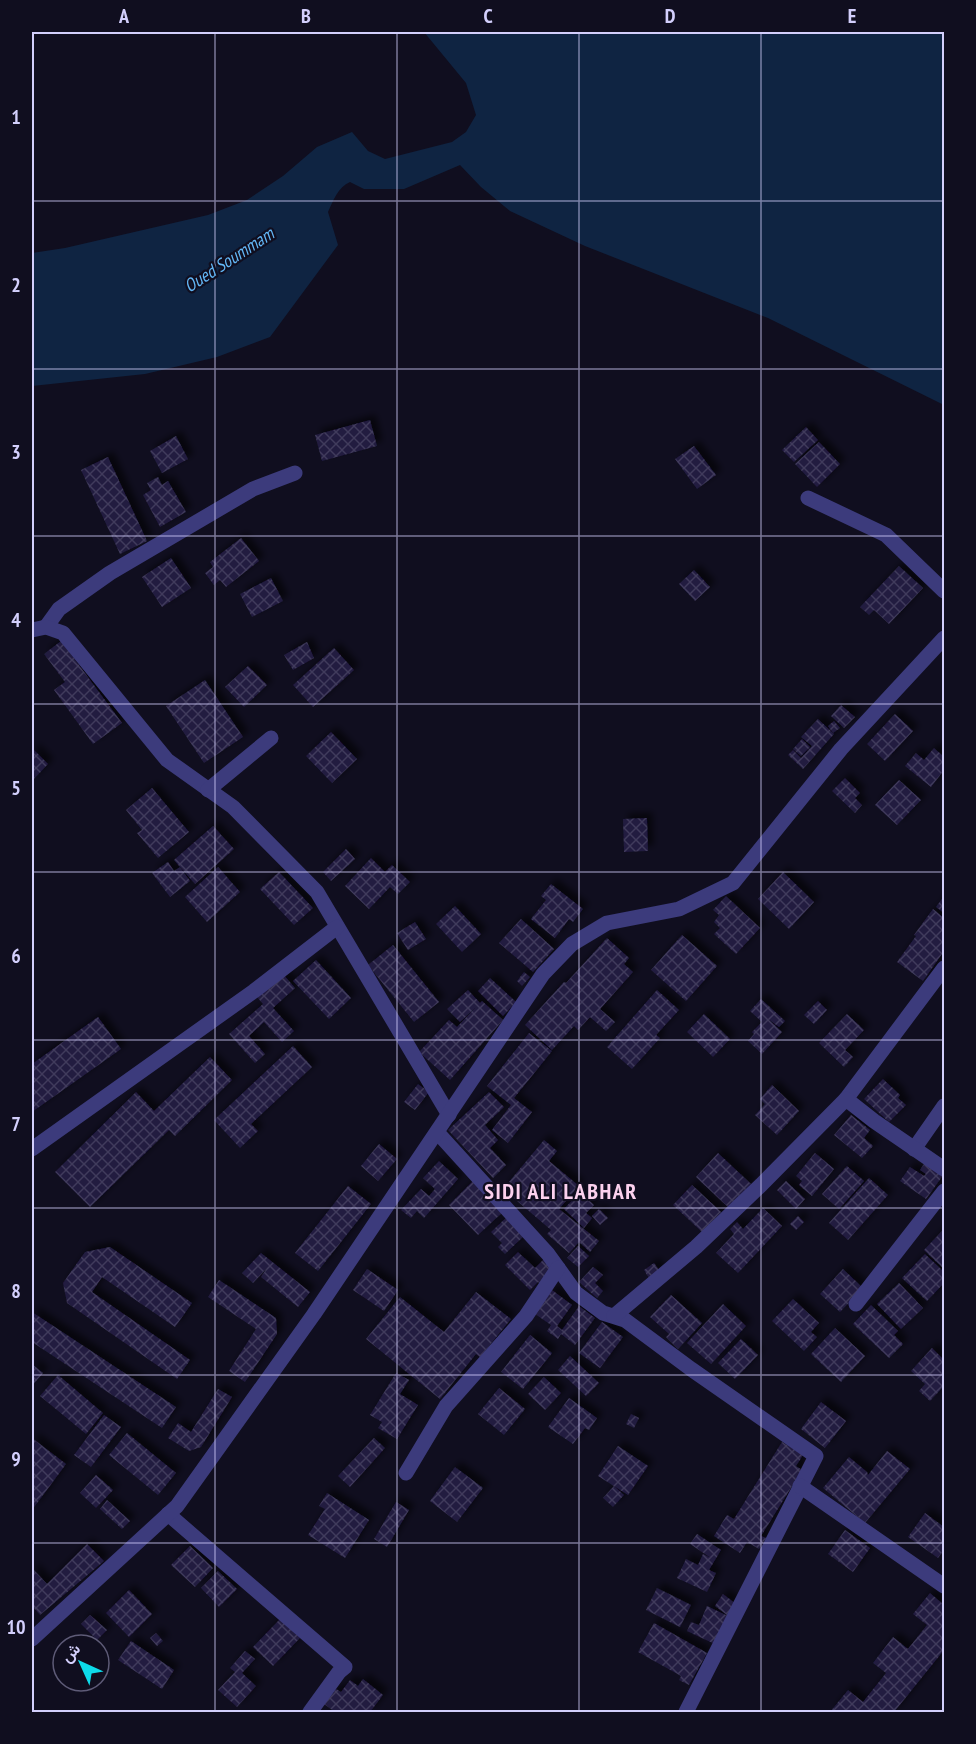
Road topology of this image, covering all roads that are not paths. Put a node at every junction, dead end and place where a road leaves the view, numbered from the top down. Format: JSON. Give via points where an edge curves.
{"nodes":[{"id":1,"x":296,"y":473,"type":"dead end"},
{"id":2,"x":807,"y":498,"type":"dead end"},
{"id":3,"x":945,"y":591,"type":"edge"},
{"id":4,"x":58,"y":609,"type":"junction"},
{"id":5,"x":39,"y":628,"type":"edge"},
{"id":6,"x":63,"y":633,"type":"junction"},
{"id":7,"x":945,"y":638,"type":"edge"},
{"id":8,"x":271,"y":738,"type":"dead end"},
{"id":9,"x":208,"y":790,"type":"junction"},
{"id":10,"x":337,"y":927,"type":"junction"},
{"id":11,"x":945,"y":968,"type":"edge"},
{"id":12,"x":846,"y":1100,"type":"junction"},
{"id":13,"x":945,"y":1106,"type":"edge"},
{"id":14,"x":449,"y":1115,"type":"junction"},
{"id":15,"x":437,"y":1132,"type":"junction"},
{"id":16,"x":32,"y":1149,"type":"edge"},
{"id":17,"x":914,"y":1149,"type":"junction"},
{"id":18,"x":945,"y":1168,"type":"edge"},
{"id":19,"x":945,"y":1191,"type":"edge"},
{"id":20,"x":558,"y":1268,"type":"junction"},
{"id":21,"x":856,"y":1304,"type":"dead end"},
{"id":22,"x":620,"y":1315,"type":"junction"},
{"id":23,"x":406,"y":1473,"type":"dead end"},
{"id":24,"x":800,"y":1486,"type":"junction"},
{"id":25,"x":168,"y":1514,"type":"junction"},
{"id":26,"x":941,"y":1577,"type":"edge"},
{"id":27,"x":33,"y":1632,"type":"edge"},
{"id":28,"x":310,"y":1713,"type":"edge"},
{"id":29,"x":686,"y":1713,"type":"edge"}],
"edges":[{"from":1,"to":4,"type":"street","via":[[253,489],[110,573]]},
{"from":2,"to":3,"type":"street","via":[[886,535]]},
{"from":4,"to":5,"type":"street"},
{"from":4,"to":6,"type":"street"},
{"from":5,"to":6,"type":"street"},
{"from":6,"to":9,"type":"street","via":[[167,760]]},
{"from":7,"to":14,"type":"street","via":[[841,749],[733,883],[679,909],[607,923],[572,944],[543,974]]},
{"from":8,"to":9,"type":"street"},
{"from":9,"to":10,"type":"street","via":[[233,807],[318,892]]},
{"from":10,"to":14,"type":"street"},
{"from":10,"to":16,"type":"street"},
{"from":11,"to":12,"type":"street"},
{"from":12,"to":17,"type":"street"},
{"from":12,"to":22,"type":"street"},
{"from":13,"to":17,"type":"street"},
{"from":14,"to":15,"type":"street"},
{"from":15,"to":20,"type":"street"},
{"from":15,"to":25,"type":"street","via":[[314,1314]]},
{"from":17,"to":18,"type":"street"},
{"from":19,"to":21,"type":"street"},
{"from":20,"to":22,"type":"street","via":[[576,1293],[603,1313]]},
{"from":20,"to":23,"type":"street","via":[[526,1316],[446,1406]]},
{"from":22,"to":24,"type":"street","via":[[816,1456]]},
{"from":24,"to":26,"type":"street"},
{"from":24,"to":29,"type":"street"},
{"from":25,"to":27,"type":"street"},
{"from":25,"to":28,"type":"street","via":[[345,1667]]}]}
